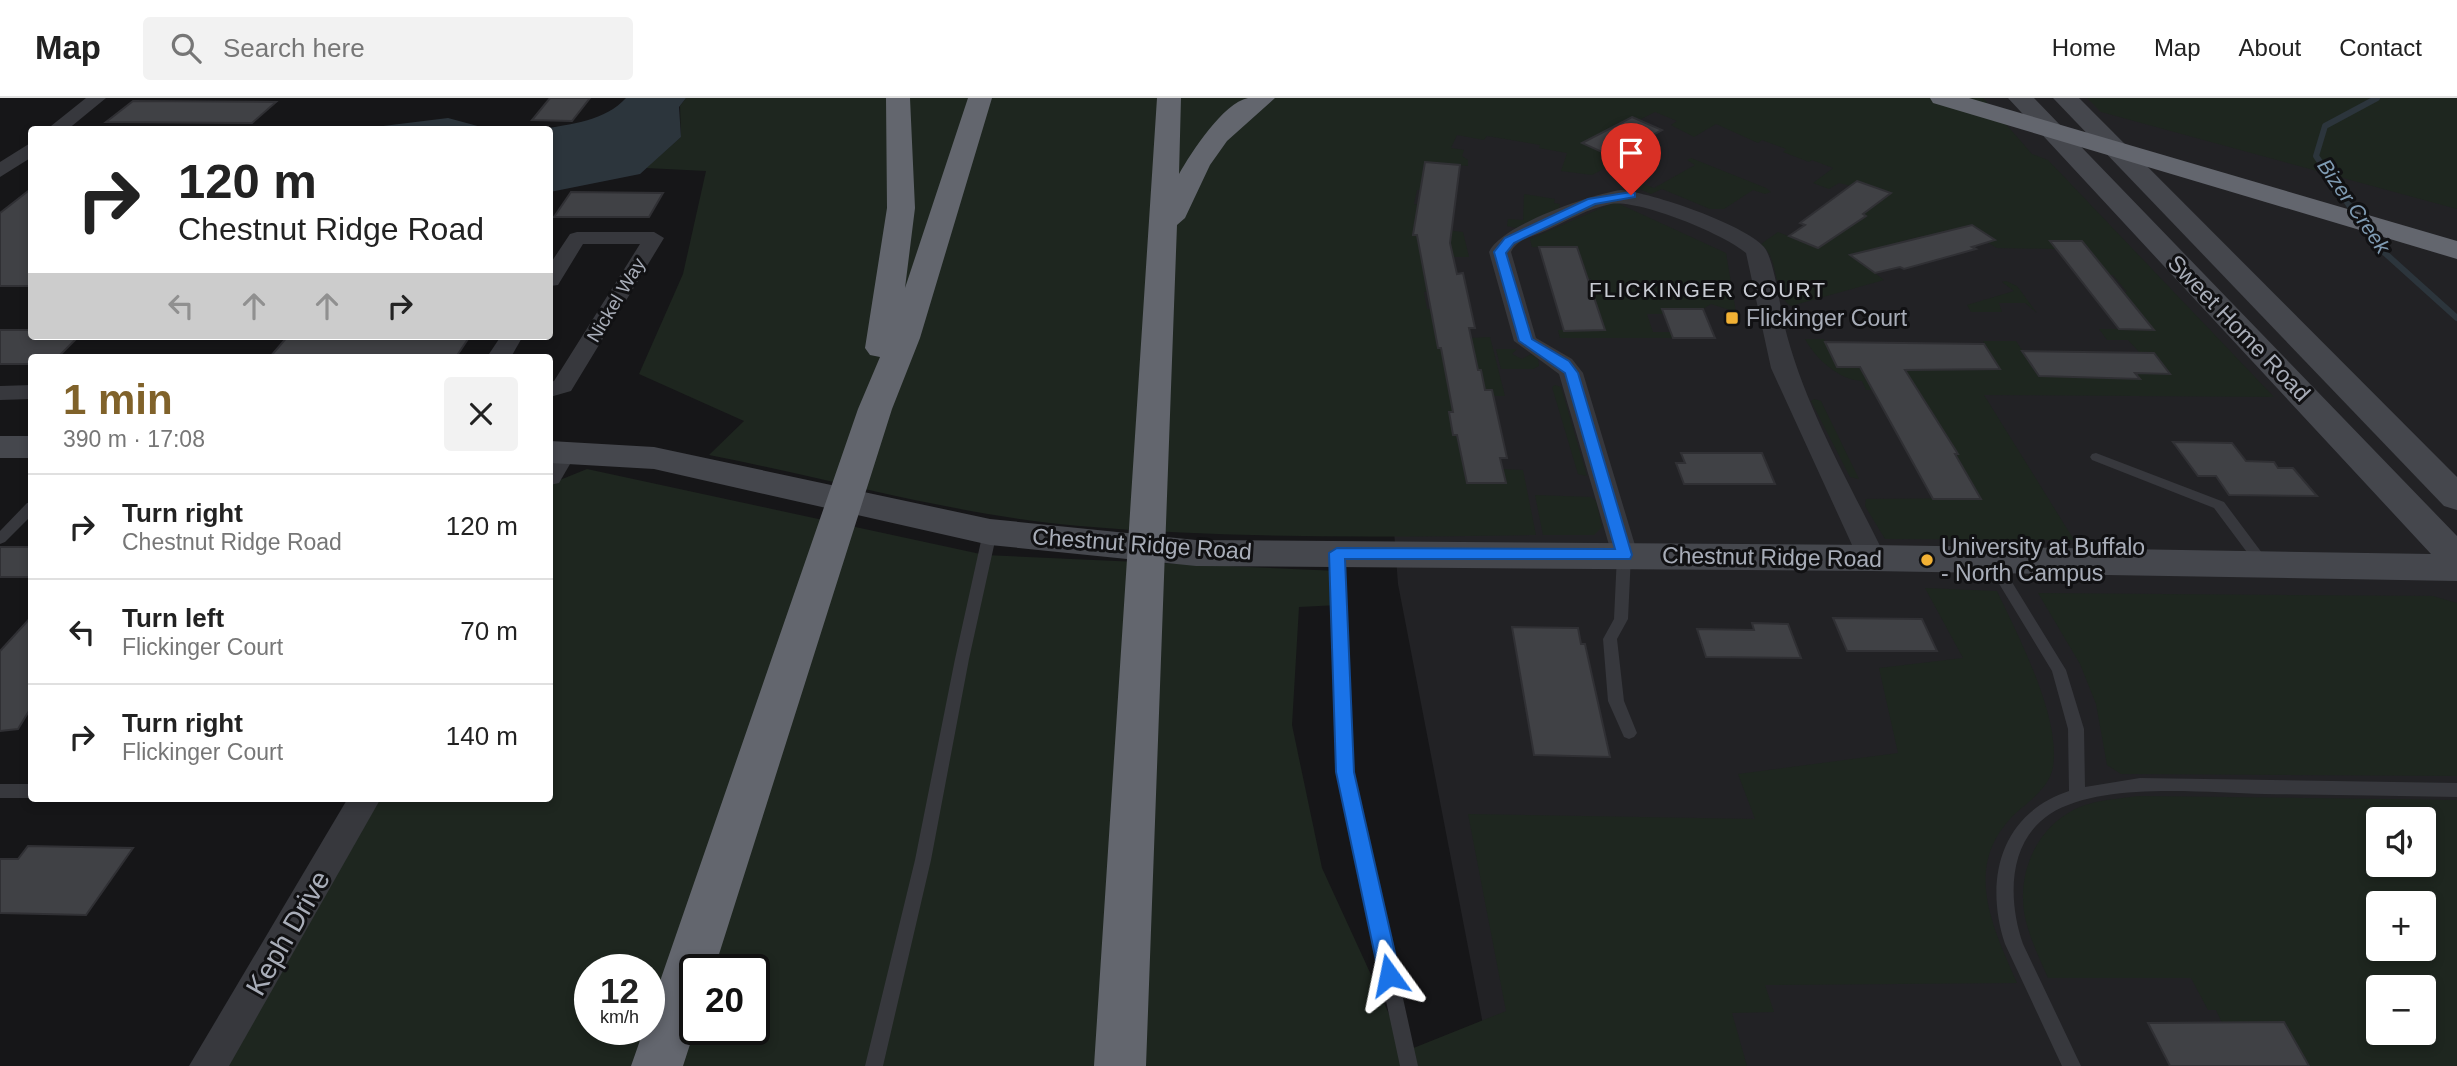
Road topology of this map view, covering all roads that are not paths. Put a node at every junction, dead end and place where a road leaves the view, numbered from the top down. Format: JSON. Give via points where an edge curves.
{"nodes":[{"id":1,"x":97,"y":98,"type":"edge"},
{"id":2,"x":898,"y":98,"type":"edge"},
{"id":3,"x":980,"y":98,"type":"edge"},
{"id":4,"x":1170,"y":98,"type":"edge"},
{"id":5,"x":1263,"y":98,"type":"edge"},
{"id":6,"x":2020,"y":98,"type":"edge"},
{"id":7,"x":2065,"y":98,"type":"edge"},
{"id":8,"x":1953,"y":101,"type":"edge"},
{"id":9,"x":60,"y":126,"type":"edge"},
{"id":10,"x":28,"y":151,"type":"edge"},
{"id":11,"x":0,"y":171,"type":"edge"},
{"id":12,"x":2413,"y":210,"type":"dead end"},
{"id":13,"x":1161,"y":242,"type":"junction"},
{"id":14,"x":2457,"y":250,"type":"edge"},
{"id":15,"x":553,"y":275,"type":"edge"},
{"id":16,"x":553,"y":389,"type":"edge"},
{"id":17,"x":28,"y":392,"type":"edge"},
{"id":18,"x":0,"y":393,"type":"edge"},
{"id":19,"x":875,"y":409,"type":"junction"},
{"id":20,"x":0,"y":447,"type":"edge"},
{"id":21,"x":28,"y":447,"type":"edge"},
{"id":22,"x":2096,"y":457,"type":"dead end"},
{"id":23,"x":554,"y":460,"type":"edge"},
{"id":24,"x":2457,"y":498,"type":"edge"},
{"id":25,"x":28,"y":510,"type":"edge"},
{"id":26,"x":990,"y":532,"type":"junction"},
{"id":27,"x":0,"y":539,"type":"edge"},
{"id":28,"x":1337,"y":553,"type":"junction"},
{"id":29,"x":1624,"y":555,"type":"junction"},
{"id":30,"x":1872,"y":558,"type":"junction"},
{"id":31,"x":1991,"y":559,"type":"junction"},
{"id":32,"x":2457,"y":559,"type":"edge"},
{"id":33,"x":2263,"y":564,"type":"junction"},
{"id":34,"x":2457,"y":568,"type":"edge"},
{"id":35,"x":1629,"y":733,"type":"dead end"},
{"id":36,"x":2457,"y":790,"type":"edge"},
{"id":37,"x":0,"y":791,"type":"edge"},
{"id":38,"x":28,"y":791,"type":"edge"},
{"id":39,"x":2077,"y":796,"type":"junction"},
{"id":40,"x":363,"y":802,"type":"edge"},
{"id":41,"x":208,"y":1066,"type":"edge"},
{"id":42,"x":657,"y":1066,"type":"edge"},
{"id":43,"x":874,"y":1066,"type":"edge"},
{"id":44,"x":1120,"y":1066,"type":"edge"},
{"id":45,"x":1409,"y":1066,"type":"edge"},
{"id":46,"x":2072,"y":1066,"type":"edge"}],
"edges":[{"from":1,"to":9,"type":"street"},
{"from":2,"to":19,"type":"highway","via":[[901,221]]},
{"from":3,"to":19,"type":"highway","via":[[904,338]]},
{"from":4,"to":13,"type":"highway"},
{"from":5,"to":13,"type":"highway","via":[[1230,124],[1198,160]]},
{"from":6,"to":12,"type":"highway"},
{"from":6,"to":32,"type":"street","name":"Sweet Home Road"},
{"from":7,"to":24,"type":"street","name":"Sweet Home Road"},
{"from":8,"to":14,"type":"highway"},
{"from":10,"to":11,"type":"street"},
{"from":13,"to":44,"type":"highway"},
{"from":15,"to":16,"type":"street","name":"Nickel Way","via":[[577,238],[654,238],[563,386]]},
{"from":17,"to":18,"type":"street"},
{"from":19,"to":42,"type":"highway"},
{"from":20,"to":21,"type":"street"},
{"from":22,"to":33,"type":"lane","via":[[2219,505]]},
{"from":23,"to":26,"type":"street","name":"Chestnut Ridge Road","via":[[654,458]]},
{"from":25,"to":27,"type":"lane"},
{"from":26,"to":28,"type":"street","name":"Chestnut Ridge Road","via":[[1196,552]]},
{"from":26,"to":43,"type":"lane","via":[[923,860]]},
{"from":28,"to":29,"type":"street","name":"Chestnut Ridge Road"},
{"from":28,"to":45,"type":"lane","via":[[1345,772]]},
{"from":29,"to":30,"type":"street","name":"Chestnut Ridge Road"},
{"from":29,"to":30,"type":"street","via":[[1571,373],[1526,341],[1500,252],[1510,240],[1592,201],[1618,195],[1643,197],[1740,239],[1756,251],[1783,368]]},
{"from":29,"to":35,"type":"lane","via":[[1621,619],[1610,639],[1610,664],[1616,701]]},
{"from":30,"to":31,"type":"street","name":"Chestnut Ridge Road"},
{"from":31,"to":33,"type":"street","name":"Chestnut Ridge Road"},
{"from":31,"to":39,"type":"lane","via":[[2059,670],[2076,729]]},
{"from":33,"to":34,"type":"street","name":"Chestnut Ridge Road"},
{"from":36,"to":39,"type":"lane","via":[[2140,785]]},
{"from":37,"to":38,"type":"lane"},
{"from":39,"to":46,"type":"lane","via":[[2042,811],[2022,834],[2008,863],[2003,894],[2008,925]]},
{"from":40,"to":41,"type":"street","name":"Keph Drive"}]}
